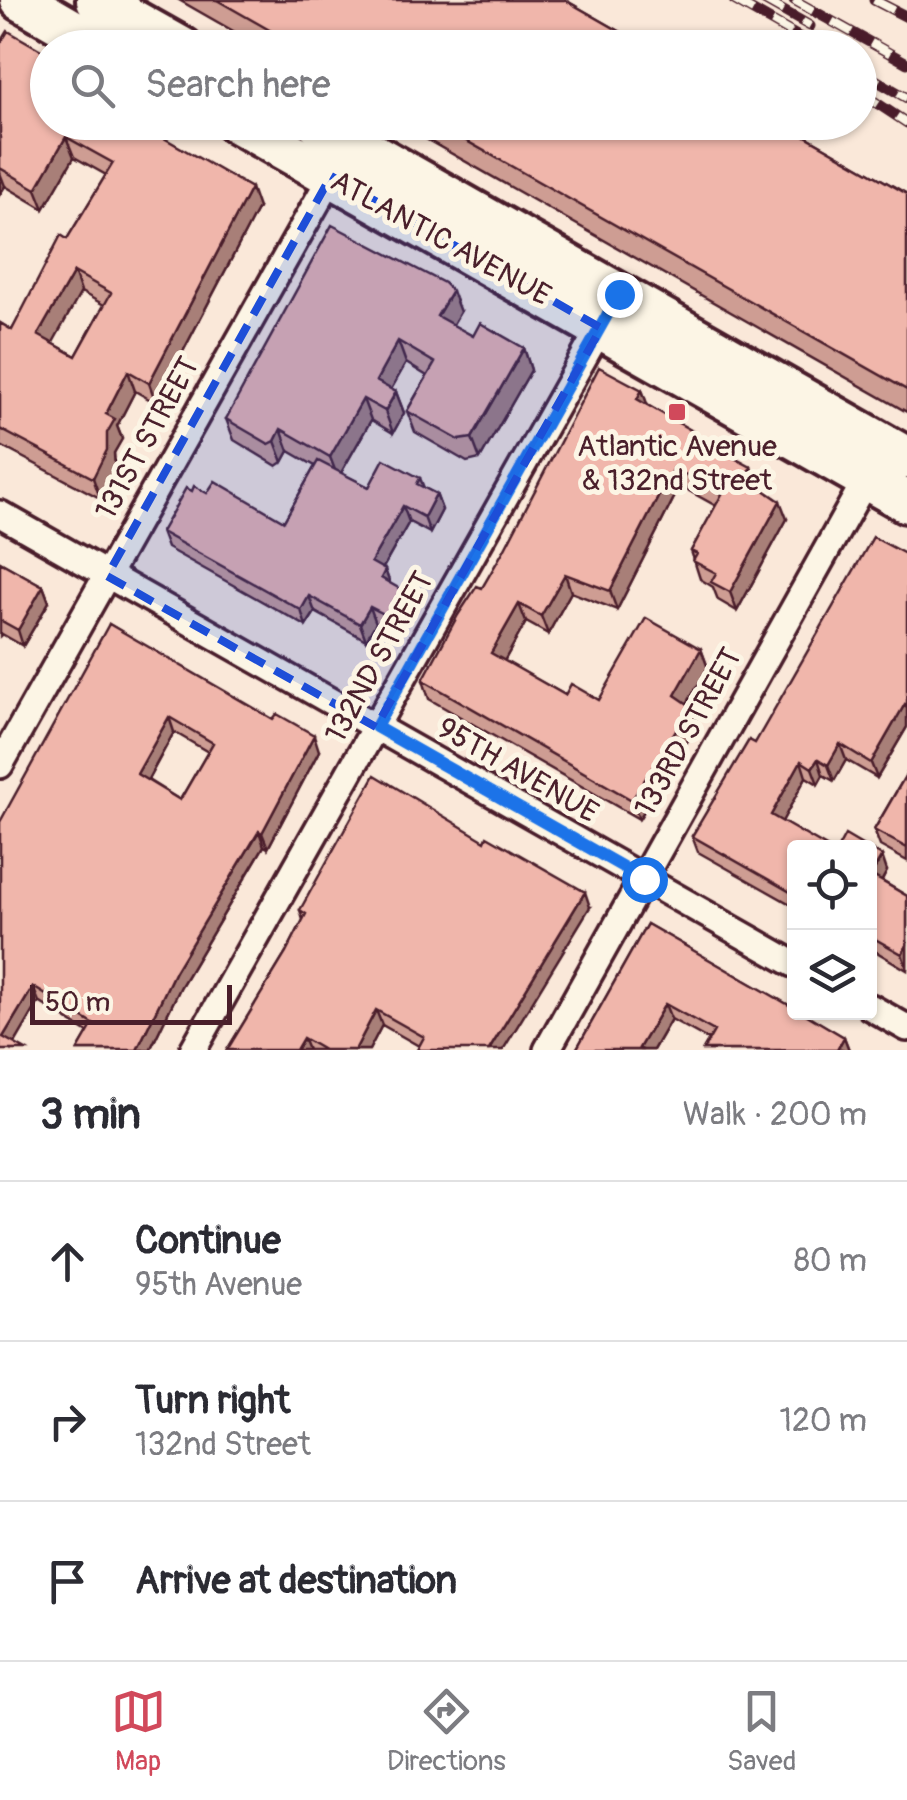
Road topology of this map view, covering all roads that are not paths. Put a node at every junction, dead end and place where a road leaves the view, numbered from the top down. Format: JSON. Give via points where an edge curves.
{"nodes":[{"id":1,"x":7,"y":0,"type":"edge"},
{"id":2,"x":20,"y":0,"type":"edge"},
{"id":3,"x":97,"y":0,"type":"edge"},
{"id":4,"x":0,"y":12,"type":"edge"},
{"id":5,"x":72,"y":30,"type":"edge"},
{"id":6,"x":150,"y":30,"type":"edge"},
{"id":7,"x":268,"y":140,"type":"edge"},
{"id":8,"x":333,"y":140,"type":"edge"},
{"id":9,"x":346,"y":140,"type":"edge"},
{"id":10,"x":331,"y":176,"type":"junction"},
{"id":11,"x":610,"y":311,"type":"junction"},
{"id":12,"x":886,"y":461,"type":"edge"},
{"id":13,"x":907,"y":502,"type":"edge"},
{"id":14,"x":0,"y":514,"type":"edge"},
{"id":15,"x":107,"y":576,"type":"junction"},
{"id":16,"x":376,"y":727,"type":"junction"},
{"id":17,"x":0,"y":766,"type":"edge"},
{"id":18,"x":644,"y":879,"type":"junction"},
{"id":19,"x":787,"y":960,"type":"edge"},
{"id":20,"x":877,"y":1011,"type":"edge"},
{"id":21,"x":907,"y":1028,"type":"edge"},
{"id":22,"x":907,"y":1042,"type":"edge"},
{"id":23,"x":193,"y":1050,"type":"edge"},
{"id":24,"x":547,"y":1050,"type":"edge"},
{"id":25,"x":902,"y":1050,"type":"edge"}],
"edges":[{"from":1,"to":4,"type":"street"},
{"from":2,"to":5,"type":"main road"},
{"from":3,"to":6,"type":"main road"},
{"from":7,"to":10,"type":"main road","name":"ATLANTIC AVENUE"},
{"from":8,"to":10,"type":"street","name":"131ST STREET"},
{"from":9,"to":11,"type":"main road","name":"ATLANTIC AVENUE"},
{"from":10,"to":11,"type":"main road","name":"ATLANTIC AVENUE"},
{"from":10,"to":15,"type":"street","name":"131ST STREET"},
{"from":11,"to":12,"type":"main road","name":"ATLANTIC AVENUE"},
{"from":11,"to":16,"type":"street","name":"132ND STREET"},
{"from":12,"to":13,"type":"main road","name":"ATLANTIC AVENUE"},
{"from":12,"to":18,"type":"street","name":"133RD STREET"},
{"from":14,"to":15,"type":"street","name":"95TH AVENUE"},
{"from":15,"to":16,"type":"street","name":"95TH AVENUE"},
{"from":15,"to":17,"type":"street","name":"131ST STREET"},
{"from":16,"to":18,"type":"street","name":"95TH AVENUE"},
{"from":16,"to":23,"type":"street","name":"132ND STREET"},
{"from":18,"to":19,"type":"street","name":"95TH AVENUE"},
{"from":18,"to":24,"type":"street","name":"133RD STREET"},
{"from":20,"to":21,"type":"street"},
{"from":22,"to":25,"type":"street"}]}
